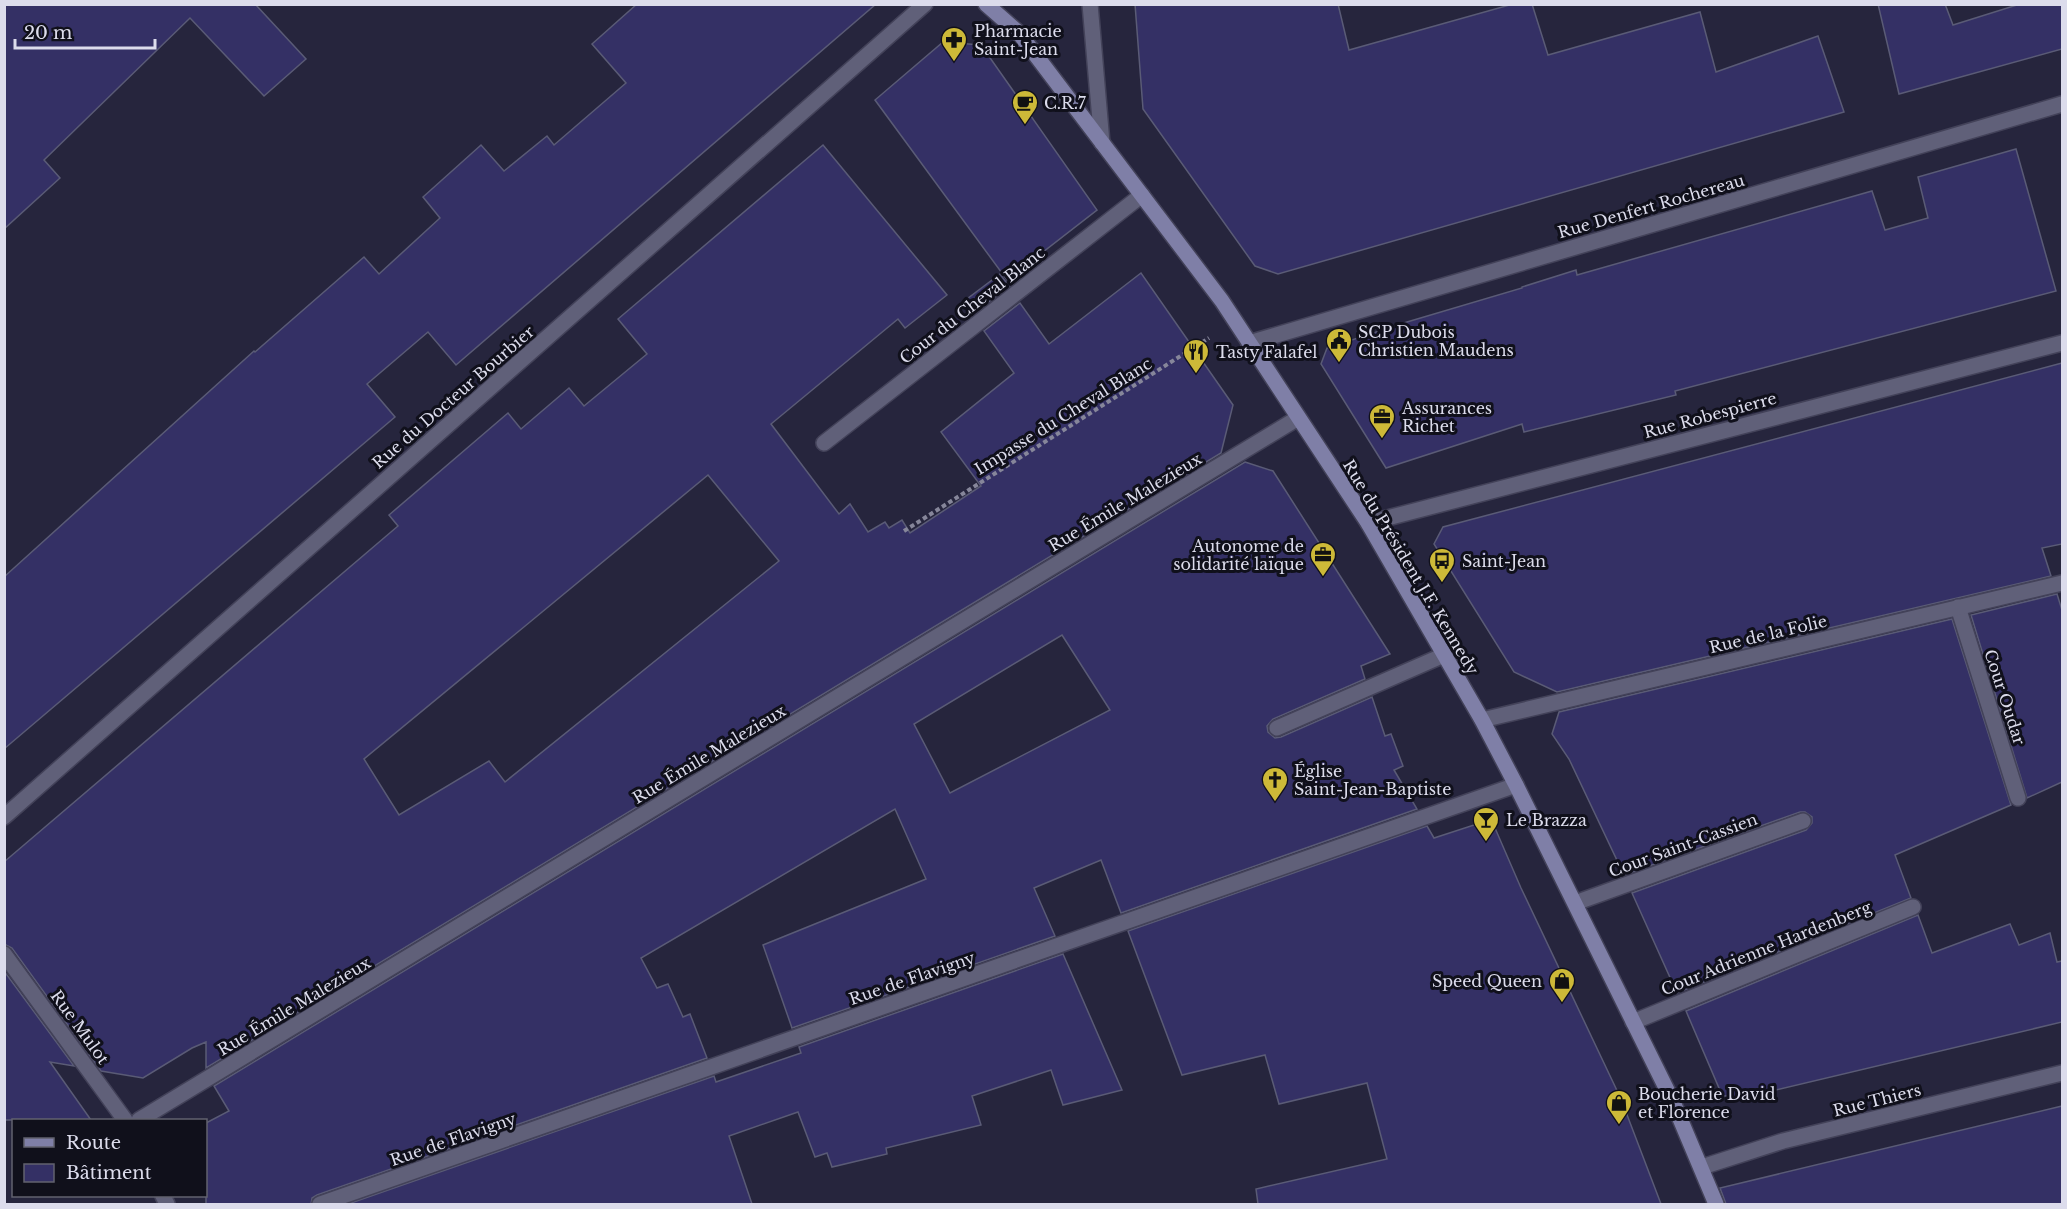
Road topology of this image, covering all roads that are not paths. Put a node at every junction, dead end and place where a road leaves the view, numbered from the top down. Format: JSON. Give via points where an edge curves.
{"nodes":[{"id":1,"x":925,"y":4,"type":"edge"},
{"id":2,"x":986,"y":4,"type":"edge"},
{"id":3,"x":1090,"y":4,"type":"edge"},
{"id":4,"x":2062,"y":104,"type":"edge"},
{"id":5,"x":1102,"y":143,"type":"junction"},
{"id":6,"x":1142,"y":195,"type":"junction"},
{"id":7,"x":1250,"y":343,"type":"junction"},
{"id":8,"x":2062,"y":343,"type":"edge"},
{"id":9,"x":1298,"y":418,"type":"junction"},
{"id":10,"x":824,"y":443,"type":"dead end"},
{"id":11,"x":1368,"y":523,"type":"junction"},
{"id":12,"x":2062,"y":583,"type":"edge"},
{"id":13,"x":1958,"y":607,"type":"junction"},
{"id":14,"x":1444,"y":655,"type":"junction"},
{"id":15,"x":1482,"y":720,"type":"junction"},
{"id":16,"x":1277,"y":728,"type":"dead end"},
{"id":17,"x":1516,"y":785,"type":"junction"},
{"id":18,"x":2018,"y":798,"type":"dead end"},
{"id":19,"x":4,"y":817,"type":"edge"},
{"id":20,"x":1803,"y":821,"type":"dead end"},
{"id":21,"x":1575,"y":903,"type":"junction"},
{"id":22,"x":1913,"y":907,"type":"dead end"},
{"id":23,"x":4,"y":954,"type":"edge"},
{"id":24,"x":1633,"y":1022,"type":"junction"},
{"id":25,"x":2062,"y":1073,"type":"edge"},
{"id":26,"x":124,"y":1119,"type":"edge"},
{"id":27,"x":141,"y":1119,"type":"edge"},
{"id":28,"x":1702,"y":1167,"type":"junction"},
{"id":29,"x":320,"y":1204,"type":"edge"},
{"id":30,"x":1716,"y":1204,"type":"edge"}],
"edges":[{"from":1,"to":19,"type":"street","name":"Rue du Docteur Bourbier"},
{"from":2,"to":5,"type":"main road","name":"Rue du Président J.F. Kennedy","via":[[1019,33]]},
{"from":3,"to":5,"type":"street"},
{"from":4,"to":7,"type":"street","name":"Rue Denfert Rochereau"},
{"from":5,"to":6,"type":"main road","name":"Rue du Président J.F. Kennedy"},
{"from":6,"to":7,"type":"main road","name":"Rue du Président J.F. Kennedy"},
{"from":6,"to":10,"type":"street","name":"Cour du Cheval Blanc"},
{"from":7,"to":9,"type":"main road","name":"Rue du Président J.F. Kennedy"},
{"from":8,"to":11,"type":"street","name":"Rue Robespierre"},
{"from":9,"to":11,"type":"main road","name":"Rue du Président J.F. Kennedy"},
{"from":9,"to":27,"type":"street","name":"Rue Émile Malezieux"},
{"from":11,"to":14,"type":"main road","name":"Rue du Président J.F. Kennedy"},
{"from":12,"to":13,"type":"street","name":"Rue de la Folie"},
{"from":13,"to":15,"type":"street","name":"Rue de la Folie"},
{"from":13,"to":18,"type":"street","name":"Cour Oudar"},
{"from":14,"to":15,"type":"main road","name":"Rue du Président J.F. Kennedy"},
{"from":14,"to":16,"type":"street"},
{"from":15,"to":17,"type":"main road","name":"Rue du Président J.F. Kennedy"},
{"from":17,"to":21,"type":"main road","name":"Rue du Président J.F. Kennedy"},
{"from":17,"to":29,"type":"street","name":"Rue de Flavigny"},
{"from":20,"to":21,"type":"street","name":"Cour Saint-Cassien"},
{"from":21,"to":24,"type":"main road","name":"Rue du Président J.F. Kennedy"},
{"from":22,"to":24,"type":"street","name":"Cour Adrienne Hardenberg"},
{"from":23,"to":26,"type":"street","name":"Rue Mulot"},
{"from":24,"to":28,"type":"main road","name":"Rue du Président J.F. Kennedy"},
{"from":25,"to":28,"type":"street","name":"Rue Thiers","via":[[1783,1141]]},
{"from":28,"to":30,"type":"main road","name":"Rue du Président J.F. Kennedy"}]}
